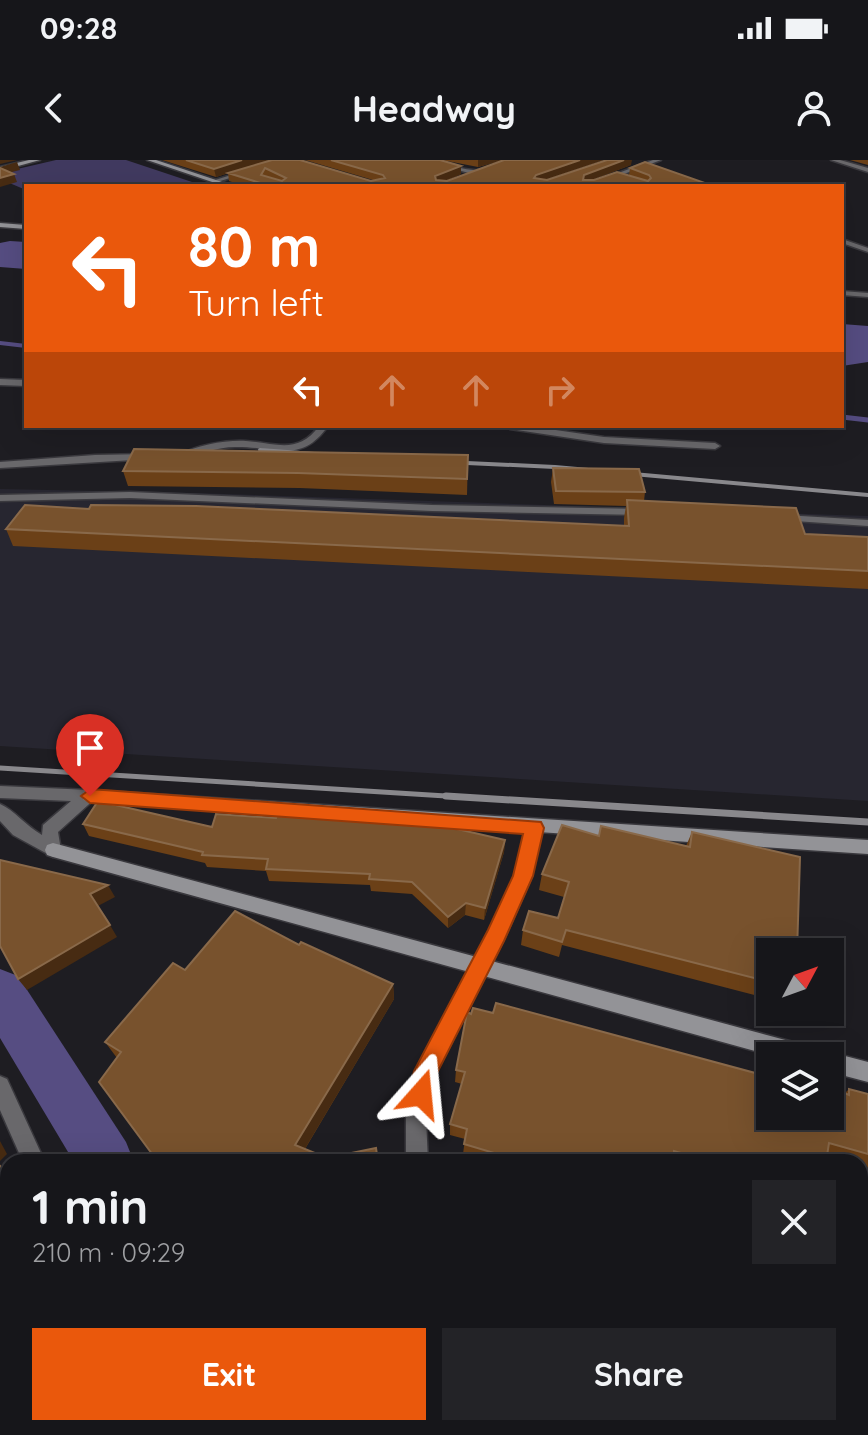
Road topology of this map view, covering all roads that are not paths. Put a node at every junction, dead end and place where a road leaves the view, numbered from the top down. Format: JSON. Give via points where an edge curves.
{"nodes":[{"id":1,"x":36,"y":160,"type":"edge"},
{"id":2,"x":150,"y":160,"type":"edge"},
{"id":3,"x":287,"y":160,"type":"edge"},
{"id":4,"x":425,"y":160,"type":"edge"},
{"id":5,"x":514,"y":160,"type":"edge"},
{"id":6,"x":658,"y":160,"type":"edge"},
{"id":7,"x":834,"y":160,"type":"edge"},
{"id":8,"x":303,"y":164,"type":"edge"},
{"id":9,"x":0,"y":169,"type":"edge"},
{"id":10,"x":868,"y":170,"type":"edge"},
{"id":11,"x":476,"y":173,"type":"junction"},
{"id":12,"x":614,"y":175,"type":"junction"},
{"id":13,"x":464,"y":178,"type":"edge"},
{"id":14,"x":629,"y":180,"type":"edge"},
{"id":15,"x":215,"y":181,"type":"junction"},
{"id":16,"x":225,"y":184,"type":"edge"},
{"id":17,"x":592,"y":184,"type":"edge"},
{"id":18,"x":0,"y":225,"type":"edge"},
{"id":19,"x":24,"y":227,"type":"edge"},
{"id":20,"x":844,"y":242,"type":"edge"},
{"id":21,"x":844,"y":249,"type":"edge"},
{"id":22,"x":866,"y":250,"type":"edge"},
{"id":23,"x":844,"y":293,"type":"edge"},
{"id":24,"x":868,"y":295,"type":"edge"},
{"id":25,"x":0,"y":382,"type":"edge"},
{"id":26,"x":24,"y":383,"type":"edge"},
{"id":27,"x":323,"y":428,"type":"edge"},
{"id":28,"x":523,"y":428,"type":"edge"},
{"id":29,"x":715,"y":446,"type":"dead end"},
{"id":30,"x":173,"y":456,"type":"edge"},
{"id":31,"x":159,"y":457,"type":"edge"},
{"id":32,"x":0,"y":465,"type":"edge"},
{"id":33,"x":0,"y":498,"type":"edge"},
{"id":34,"x":650,"y":512,"type":"edge"},
{"id":35,"x":775,"y":517,"type":"edge"},
{"id":36,"x":868,"y":523,"type":"edge"},
{"id":37,"x":0,"y":792,"type":"edge"},
{"id":38,"x":90,"y":796,"type":"junction"},
{"id":39,"x":0,"y":810,"type":"edge"},
{"id":40,"x":534,"y":828,"type":"junction"},
{"id":41,"x":868,"y":847,"type":"edge"},
{"id":42,"x":53,"y":850,"type":"junction"},
{"id":43,"x":478,"y":968,"type":"junction"},
{"id":44,"x":756,"y":1042,"type":"edge"},
{"id":45,"x":844,"y":1066,"type":"edge"},
{"id":46,"x":868,"y":1072,"type":"edge"},
{"id":47,"x":0,"y":1086,"type":"edge"},
{"id":48,"x":30,"y":1154,"type":"edge"},
{"id":49,"x":417,"y":1154,"type":"edge"}],
"edges":[{"from":1,"to":9,"type":"street"},
{"from":2,"to":15,"type":"street"},
{"from":3,"to":8,"type":"street"},
{"from":3,"to":15,"type":"street"},
{"from":4,"to":11,"type":"street"},
{"from":5,"to":11,"type":"street"},
{"from":6,"to":12,"type":"lane"},
{"from":7,"to":10,"type":"lane"},
{"from":11,"to":13,"type":"street"},
{"from":12,"to":14,"type":"lane"},
{"from":12,"to":17,"type":"lane"},
{"from":15,"to":16,"type":"street"},
{"from":18,"to":19,"type":"street"},
{"from":20,"to":22,"type":"lane"},
{"from":21,"to":22,"type":"lane"},
{"from":23,"to":24,"type":"lane"},
{"from":25,"to":26,"type":"lane"},
{"from":27,"to":30,"type":"lane","via":[[308,446],[237,443]]},
{"from":28,"to":29,"type":"lane","via":[[604,440]]},
{"from":31,"to":32,"type":"lane"},
{"from":33,"to":34,"type":"lane","via":[[130,495]]},
{"from":35,"to":36,"type":"lane"},
{"from":37,"to":38,"type":"street"},
{"from":38,"to":40,"type":"street"},
{"from":38,"to":42,"type":"street","via":[[49,830]]},
{"from":39,"to":42,"type":"street","via":[[19,830]]},
{"from":40,"to":41,"type":"street"},
{"from":40,"to":43,"type":"street","via":[[523,876]]},
{"from":42,"to":43,"type":"street"},
{"from":43,"to":44,"type":"street"},
{"from":43,"to":49,"type":"street","via":[[426,1071],[416,1118]]},
{"from":45,"to":46,"type":"street"},
{"from":47,"to":48,"type":"street"}]}
